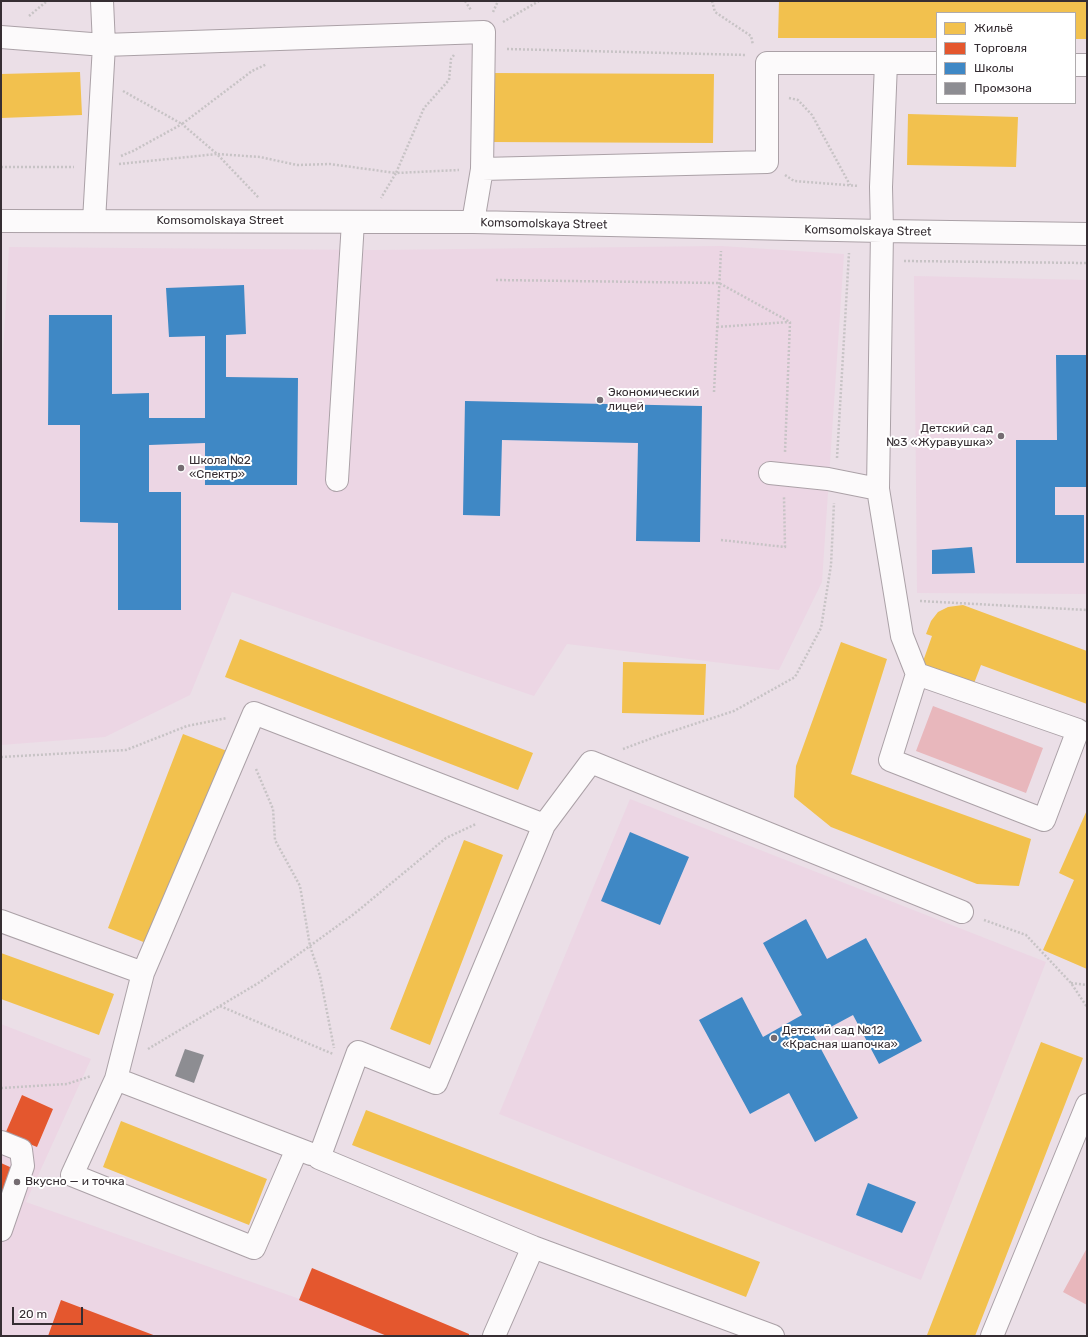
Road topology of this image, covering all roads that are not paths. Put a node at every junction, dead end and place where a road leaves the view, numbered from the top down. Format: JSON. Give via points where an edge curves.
{"nodes":[{"id":1,"x":102,"y":1,"type":"edge"},
{"id":2,"x":1,"y":37,"type":"edge"},
{"id":3,"x":104,"y":45,"type":"junction"},
{"id":4,"x":886,"y":63,"type":"junction"},
{"id":5,"x":936,"y":63,"type":"edge"},
{"id":6,"x":1076,"y":65,"type":"edge"},
{"id":7,"x":1087,"y":65,"type":"edge"},
{"id":8,"x":482,"y":169,"type":"junction"},
{"id":9,"x":1,"y":221,"type":"edge"},
{"id":10,"x":94,"y":221,"type":"junction"},
{"id":11,"x":360,"y":222,"type":"junction"},
{"id":12,"x":473,"y":222,"type":"junction"},
{"id":13,"x":882,"y":231,"type":"junction"},
{"id":14,"x":1087,"y":234,"type":"edge"},
{"id":15,"x":777,"y":474,"type":"road end"},
{"id":16,"x":337,"y":480,"type":"dead end"},
{"id":17,"x":878,"y":489,"type":"junction"},
{"id":18,"x":917,"y":674,"type":"junction"},
{"id":19,"x":544,"y":825,"type":"junction"},
{"id":20,"x":962,"y":912,"type":"road end"},
{"id":21,"x":1,"y":921,"type":"edge"},
{"id":22,"x":143,"y":973,"type":"junction"},
{"id":23,"x":117,"y":1073,"type":"junction"},
{"id":24,"x":1087,"y":1105,"type":"edge"},
{"id":25,"x":1,"y":1142,"type":"edge"},
{"id":26,"x":297,"y":1149,"type":"junction"},
{"id":27,"x":319,"y":1158,"type":"junction"},
{"id":28,"x":1,"y":1230,"type":"edge"},
{"id":29,"x":534,"y":1247,"type":"junction"},
{"id":30,"x":769,"y":1335,"type":"edge"},
{"id":31,"x":494,"y":1336,"type":"edge"},
{"id":32,"x":992,"y":1336,"type":"edge"}],
"edges":[{"from":1,"to":3,"type":"street"},
{"from":2,"to":3,"type":"street"},
{"from":3,"to":8,"type":"street","via":[[484,40]]},
{"from":3,"to":10,"type":"street"},
{"from":4,"to":5,"type":"street"},
{"from":4,"to":8,"type":"street","via":[[762,59],[767,94],[767,162]]},
{"from":4,"to":13,"type":"street","via":[[881,187]]},
{"from":6,"to":7,"type":"street"},
{"from":8,"to":12,"type":"street"},
{"from":9,"to":10,"type":"street","name":"Komsomolskaya Street"},
{"from":10,"to":11,"type":"street","name":"Komsomolskaya Street"},
{"from":11,"to":12,"type":"street","name":"Komsomolskaya Street"},
{"from":11,"to":16,"type":"street"},
{"from":12,"to":13,"type":"street","name":"Komsomolskaya Street"},
{"from":13,"to":14,"type":"street","name":"Komsomolskaya Street"},
{"from":13,"to":17,"type":"street"},
{"from":15,"to":17,"type":"street"},
{"from":17,"to":18,"type":"street","via":[[902,636]]},
{"from":18,"to":18,"type":"street","via":[[890,760],[1044,820],[1078,730]]},
{"from":19,"to":20,"type":"street","via":[[591,762]]},
{"from":19,"to":22,"type":"street","via":[[254,712]]},
{"from":19,"to":27,"type":"street","via":[[436,1083],[358,1052]]},
{"from":21,"to":22,"type":"street"},
{"from":22,"to":23,"type":"street"},
{"from":23,"to":26,"type":"street"},
{"from":23,"to":26,"type":"street","via":[[72,1175],[254,1248]]},
{"from":24,"to":32,"type":"street"},
{"from":25,"to":28,"type":"street","via":[[21,1150],[23,1166]]},
{"from":26,"to":27,"type":"street"},
{"from":27,"to":29,"type":"street"},
{"from":29,"to":30,"type":"street"},
{"from":29,"to":31,"type":"street"}]}
